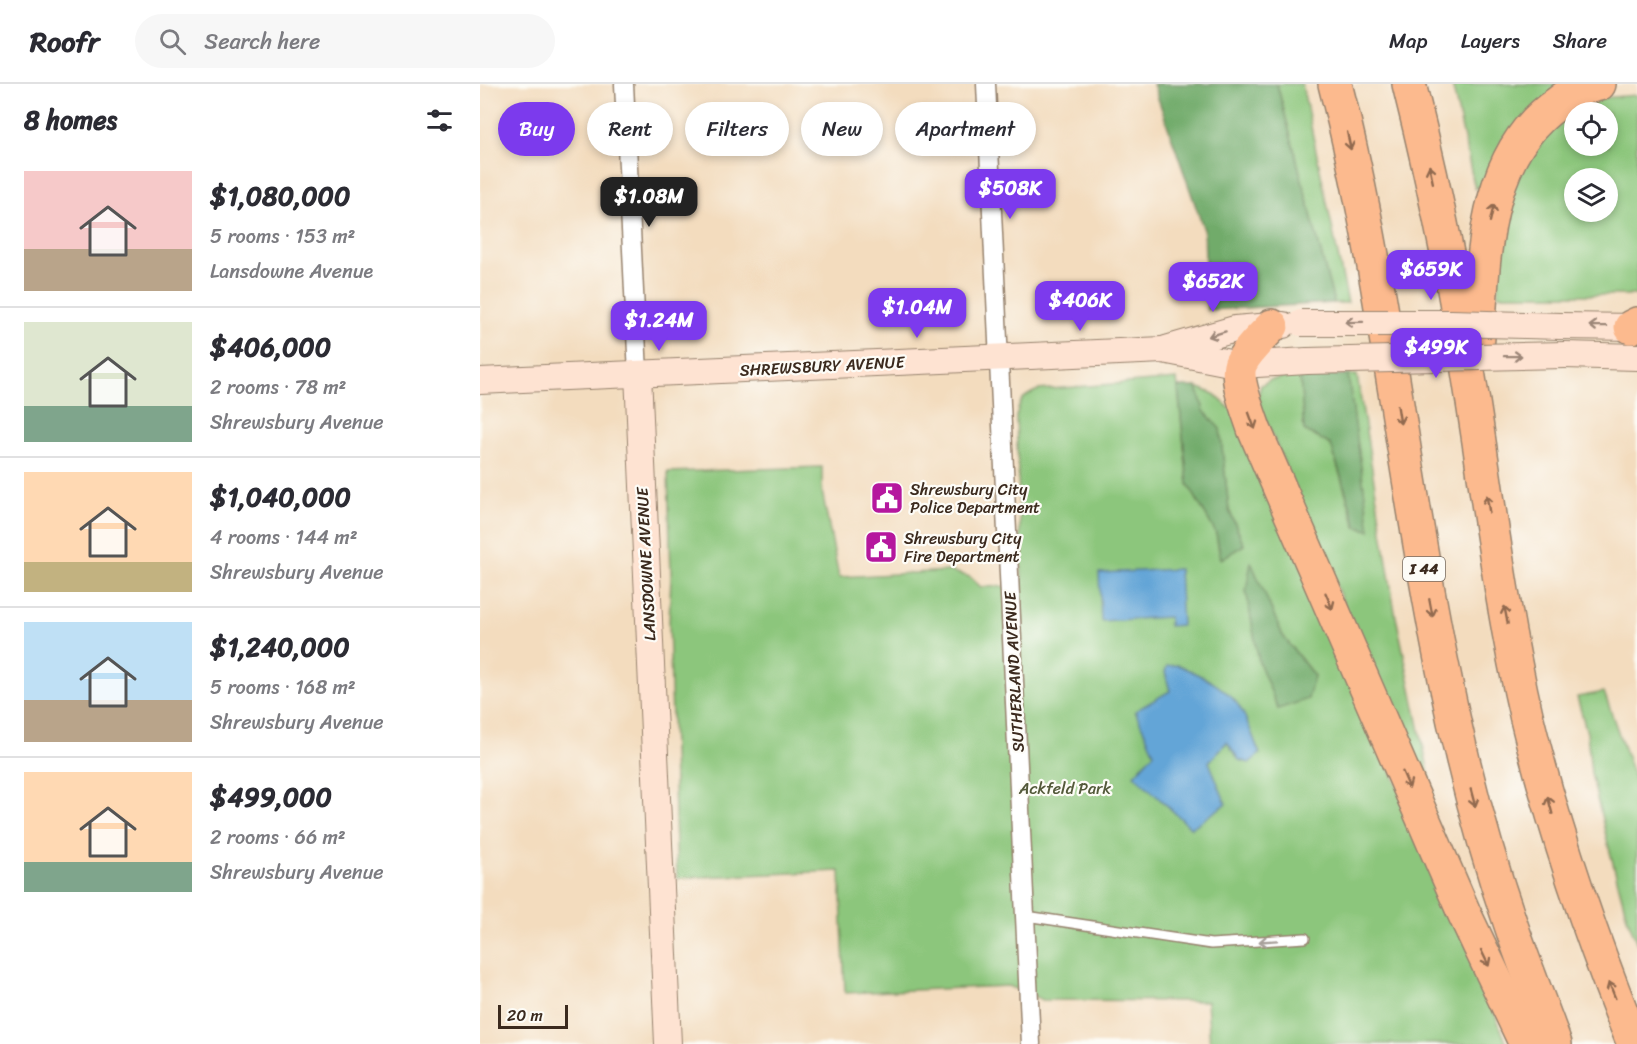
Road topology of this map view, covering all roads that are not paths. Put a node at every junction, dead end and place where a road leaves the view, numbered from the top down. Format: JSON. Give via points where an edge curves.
{"nodes":[{"id":1,"x":624,"y":84,"type":"edge"},
{"id":2,"x":986,"y":84,"type":"edge"},
{"id":3,"x":1335,"y":84,"type":"edge"},
{"id":4,"x":1409,"y":84,"type":"edge"},
{"id":5,"x":1599,"y":84,"type":"edge"},
{"id":6,"x":1287,"y":324,"type":"junction"},
{"id":7,"x":1635,"y":334,"type":"edge"},
{"id":8,"x":1163,"y":350,"type":"junction"},
{"id":9,"x":998,"y":357,"type":"junction"},
{"id":10,"x":1240,"y":365,"type":"junction"},
{"id":11,"x":638,"y":375,"type":"junction"},
{"id":12,"x":480,"y":381,"type":"edge"},
{"id":13,"x":1472,"y":397,"type":"junction"},
{"id":14,"x":1026,"y":916,"type":"junction"},
{"id":15,"x":1305,"y":938,"type":"dead end"},
{"id":16,"x":668,"y":1044,"type":"edge"},
{"id":17,"x":1031,"y":1044,"type":"edge"},
{"id":18,"x":1526,"y":1044,"type":"edge"},
{"id":19,"x":1555,"y":1044,"type":"edge"},
{"id":20,"x":1634,"y":1044,"type":"edge"}],
"edges":[{"from":1,"to":11,"type":"street","name":"LANSDOWNE AVENUE"},
{"from":2,"to":9,"type":"street","name":"SUTHERLAND AVENUE"},
{"from":3,"to":19,"type":"highway","number":"I 44","one_way":true,"via":[[1373,255],[1444,675],[1473,800],[1505,906]]},
{"from":13,"to":4,"type":"highway","one_way":true,"via":[[1452,270]]},
{"from":13,"to":5,"type":"highway","one_way":true,"via":[[1488,231],[1497,188],[1517,145],[1540,114],[1576,90]]},
{"from":7,"to":6,"type":"main road","name":"SHREWSBURY AVENUE","one_way":true,"bridge":true,"via":[[1560,326]]},
{"from":6,"to":8,"type":"main road","name":"SHREWSBURY AVENUE","one_way":true,"via":[[1235,329]]},
{"from":6,"to":10,"type":"highway","via":[[1253,345]]},
{"from":10,"to":7,"type":"main road","name":"SHREWSBURY AVENUE","one_way":true,"bridge":true,"via":[[1564,355]]},
{"from":8,"to":9,"type":"main road","name":"SHREWSBURY AVENUE"},
{"from":8,"to":10,"type":"main road","name":"SHREWSBURY AVENUE"},
{"from":9,"to":11,"type":"main road","name":"SHREWSBURY AVENUE"},
{"from":9,"to":14,"type":"street","name":"SUTHERLAND AVENUE"},
{"from":10,"to":18,"type":"highway","one_way":true,"via":[[1241,392],[1254,429],[1464,913]]},
{"from":11,"to":12,"type":"main road","name":"SHREWSBURY AVENUE"},
{"from":11,"to":16,"type":"main road","name":"LANSDOWNE AVENUE"},
{"from":20,"to":13,"type":"highway","one_way":true,"via":[[1602,965],[1560,840],[1527,718],[1503,600]]},
{"from":15,"to":14,"type":"lane","one_way":true,"via":[[1211,944]]},
{"from":14,"to":17,"type":"street","name":"SUTHERLAND AVENUE"}]}
